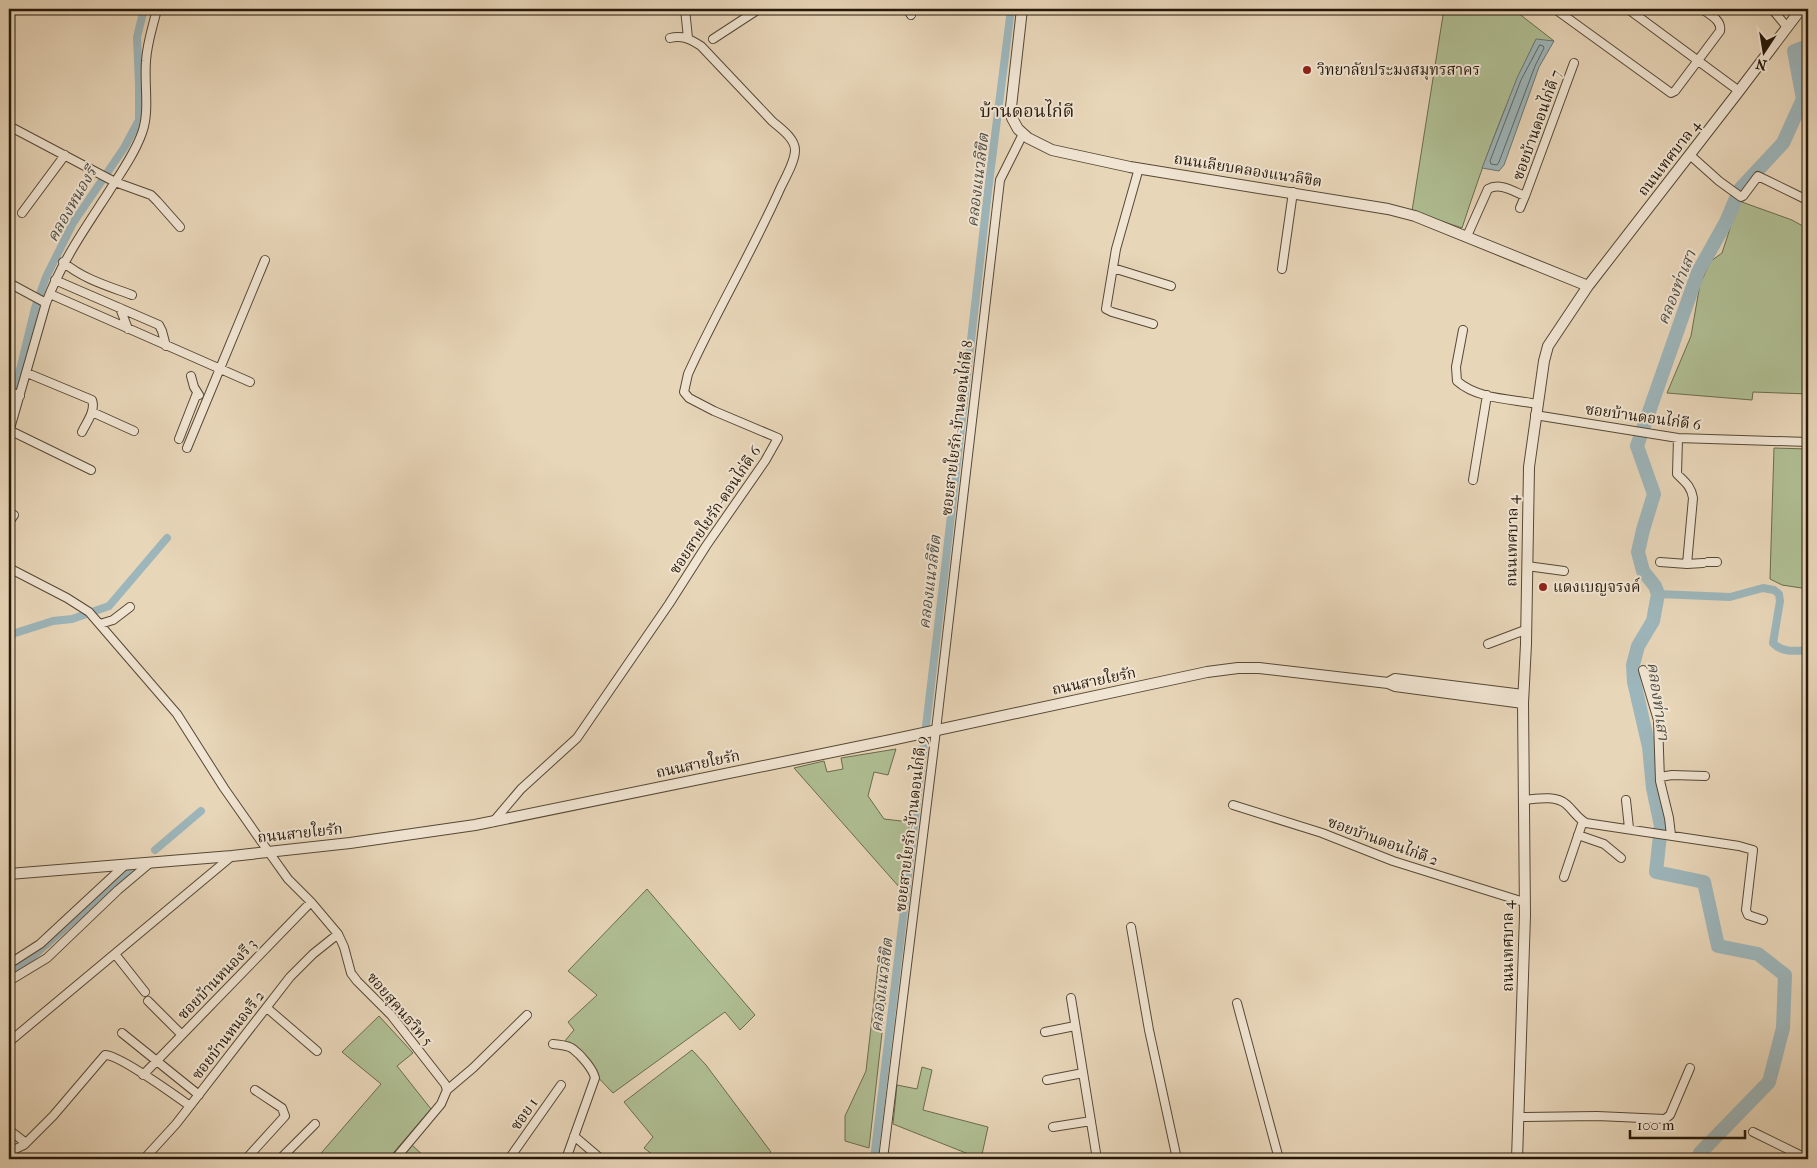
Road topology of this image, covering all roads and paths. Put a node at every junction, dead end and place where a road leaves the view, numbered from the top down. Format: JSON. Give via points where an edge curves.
{"nodes":[{"id":1,"x":157,"y":9,"type":"edge"},
{"id":2,"x":685,"y":9,"type":"edge"},
{"id":3,"x":759,"y":9,"type":"edge"},
{"id":4,"x":1022,"y":9,"type":"edge"},
{"id":5,"x":1555,"y":9,"type":"edge"},
{"id":6,"x":1628,"y":9,"type":"edge"},
{"id":7,"x":1702,"y":9,"type":"edge"},
{"id":8,"x":1772,"y":9,"type":"edge"},
{"id":9,"x":1801,"y":9,"type":"edge"},
{"id":10,"x":749,"y":12,"type":"edge"},
{"id":11,"x":1788,"y":27,"type":"junction"},
{"id":12,"x":670,"y":38,"type":"dead end"},
{"id":13,"x":688,"y":38,"type":"junction"},
{"id":14,"x":713,"y":39,"type":"dead end"},
{"id":15,"x":1698,"y":61,"type":"junction"},
{"id":16,"x":1574,"y":63,"type":"dead end"},
{"id":17,"x":1739,"y":92,"type":"junction"},
{"id":18,"x":9,"y":127,"type":"edge"},
{"id":19,"x":1023,"y":134,"type":"junction"},
{"id":20,"x":1690,"y":155,"type":"junction"},
{"id":21,"x":65,"y":156,"type":"junction"},
{"id":22,"x":1139,"y":168,"type":"junction"},
{"id":23,"x":115,"y":182,"type":"junction"},
{"id":24,"x":1293,"y":192,"type":"junction"},
{"id":25,"x":1526,"y":196,"type":"junction"},
{"id":26,"x":1803,"y":198,"type":"dead end"},
{"id":27,"x":1520,"y":208,"type":"dead end"},
{"id":28,"x":22,"y":213,"type":"dead end"},
{"id":29,"x":180,"y":227,"type":"dead end"},
{"id":30,"x":1467,"y":236,"type":"junction"},
{"id":31,"x":265,"y":260,"type":"dead end"},
{"id":32,"x":63,"y":262,"type":"junction"},
{"id":33,"x":1113,"y":268,"type":"junction"},
{"id":34,"x":1282,"y":269,"type":"dead end"},
{"id":35,"x":55,"y":280,"type":"junction"},
{"id":36,"x":9,"y":283,"type":"edge"},
{"id":37,"x":1171,"y":286,"type":"dead end"},
{"id":38,"x":1588,"y":286,"type":"junction"},
{"id":39,"x":50,"y":294,"type":"junction"},
{"id":40,"x":132,"y":295,"type":"dead end"},
{"id":41,"x":46,"y":303,"type":"junction"},
{"id":42,"x":120,"y":308,"type":"junction"},
{"id":43,"x":1153,"y":324,"type":"dead end"},
{"id":44,"x":128,"y":329,"type":"junction"},
{"id":45,"x":1463,"y":330,"type":"dead end"},
{"id":46,"x":166,"y":346,"type":"junction"},
{"id":47,"x":219,"y":370,"type":"junction"},
{"id":48,"x":27,"y":373,"type":"junction"},
{"id":49,"x":191,"y":376,"type":"dead end"},
{"id":50,"x":250,"y":382,"type":"dead end"},
{"id":51,"x":197,"y":393,"type":"junction"},
{"id":52,"x":15,"y":394,"type":"edge"},
{"id":53,"x":1487,"y":396,"type":"junction"},
{"id":54,"x":207,"y":400,"type":"junction"},
{"id":55,"x":1537,"y":404,"type":"junction"},
{"id":56,"x":92,"y":412,"type":"junction"},
{"id":57,"x":1535,"y":415,"type":"junction"},
{"id":58,"x":9,"y":431,"type":"edge"},
{"id":59,"x":134,"y":431,"type":"dead end"},
{"id":60,"x":82,"y":432,"type":"dead end"},
{"id":61,"x":1678,"y":438,"type":"junction"},
{"id":62,"x":179,"y":439,"type":"dead end"},
{"id":63,"x":1808,"y":442,"type":"edge"},
{"id":64,"x":187,"y":448,"type":"dead end"},
{"id":65,"x":92,"y":470,"type":"dead end"},
{"id":66,"x":1473,"y":480,"type":"dead end"},
{"id":67,"x":1660,"y":562,"type":"dead end"},
{"id":68,"x":1717,"y":562,"type":"dead end"},
{"id":69,"x":1687,"y":564,"type":"junction"},
{"id":70,"x":1527,"y":566,"type":"junction"},
{"id":71,"x":9,"y":568,"type":"edge"},
{"id":72,"x":1564,"y":571,"type":"dead end"},
{"id":73,"x":130,"y":607,"type":"dead end"},
{"id":74,"x":100,"y":624,"type":"junction"},
{"id":75,"x":1525,"y":630,"type":"junction"},
{"id":76,"x":1488,"y":644,"type":"dead end"},
{"id":77,"x":1643,"y":670,"type":"dead end"},
{"id":78,"x":1524,"y":674,"type":"junction"},
{"id":79,"x":1502,"y":697,"type":"junction"},
{"id":80,"x":1523,"y":699,"type":"junction"},
{"id":81,"x":1523,"y":724,"type":"junction"},
{"id":82,"x":934,"y":730,"type":"junction"},
{"id":83,"x":1705,"y":776,"type":"dead end"},
{"id":84,"x":1660,"y":777,"type":"junction"},
{"id":85,"x":1524,"y":800,"type":"junction"},
{"id":86,"x":1626,"y":800,"type":"dead end"},
{"id":87,"x":1233,"y":805,"type":"dead end"},
{"id":88,"x":1583,"y":821,"type":"junction"},
{"id":89,"x":493,"y":822,"type":"junction"},
{"id":90,"x":1629,"y":828,"type":"junction"},
{"id":91,"x":1666,"y":834,"type":"junction"},
{"id":92,"x":1578,"y":835,"type":"junction"},
{"id":93,"x":268,"y":851,"type":"junction"},
{"id":94,"x":232,"y":856,"type":"junction"},
{"id":95,"x":1620,"y":858,"type":"dead end"},
{"id":96,"x":150,"y":863,"type":"junction"},
{"id":97,"x":124,"y":866,"type":"junction"},
{"id":98,"x":9,"y":874,"type":"edge"},
{"id":99,"x":1564,"y":877,"type":"dead end"},
{"id":100,"x":311,"y":902,"type":"junction"},
{"id":101,"x":1524,"y":902,"type":"junction"},
{"id":102,"x":1763,"y":920,"type":"dead end"},
{"id":103,"x":1131,"y":927,"type":"dead end"},
{"id":104,"x":338,"y":934,"type":"junction"},
{"id":105,"x":115,"y":954,"type":"junction"},
{"id":106,"x":9,"y":964,"type":"edge"},
{"id":107,"x":9,"y":981,"type":"edge"},
{"id":108,"x":145,"y":992,"type":"dead end"},
{"id":109,"x":1071,"y":998,"type":"dead end"},
{"id":110,"x":148,"y":1001,"type":"dead end"},
{"id":111,"x":1237,"y":1003,"type":"dead end"},
{"id":112,"x":266,"y":1008,"type":"junction"},
{"id":113,"x":526,"y":1015,"type":"dead end"},
{"id":114,"x":1075,"y":1026,"type":"junction"},
{"id":115,"x":1045,"y":1032,"type":"dead end"},
{"id":116,"x":122,"y":1033,"type":"dead end"},
{"id":117,"x":182,"y":1035,"type":"junction"},
{"id":118,"x":9,"y":1042,"type":"edge"},
{"id":119,"x":553,"y":1044,"type":"dead end"},
{"id":120,"x":317,"y":1051,"type":"dead end"},
{"id":121,"x":158,"y":1061,"type":"junction"},
{"id":122,"x":1690,"y":1068,"type":"dead end"},
{"id":123,"x":1083,"y":1073,"type":"junction"},
{"id":124,"x":143,"y":1075,"type":"junction"},
{"id":125,"x":1048,"y":1080,"type":"dead end"},
{"id":126,"x":561,"y":1085,"type":"dead end"},
{"id":127,"x":255,"y":1090,"type":"dead end"},
{"id":128,"x":447,"y":1090,"type":"junction"},
{"id":129,"x":199,"y":1095,"type":"junction"},
{"id":130,"x":190,"y":1106,"type":"junction"},
{"id":131,"x":1518,"y":1117,"type":"junction"},
{"id":132,"x":1091,"y":1121,"type":"junction"},
{"id":133,"x":315,"y":1124,"type":"dead end"},
{"id":134,"x":1054,"y":1128,"type":"dead end"},
{"id":135,"x":9,"y":1130,"type":"edge"},
{"id":136,"x":1752,"y":1132,"type":"dead end"},
{"id":137,"x":574,"y":1136,"type":"junction"},
{"id":138,"x":26,"y":1143,"type":"junction"},
{"id":139,"x":9,"y":1152,"type":"edge"},
{"id":140,"x":144,"y":1159,"type":"edge"},
{"id":141,"x":246,"y":1159,"type":"edge"},
{"id":142,"x":280,"y":1159,"type":"edge"},
{"id":143,"x":396,"y":1159,"type":"edge"},
{"id":144,"x":509,"y":1159,"type":"edge"},
{"id":145,"x":566,"y":1159,"type":"edge"},
{"id":146,"x":601,"y":1159,"type":"edge"},
{"id":147,"x":883,"y":1159,"type":"edge"},
{"id":148,"x":1097,"y":1159,"type":"edge"},
{"id":149,"x":1177,"y":1159,"type":"edge"},
{"id":150,"x":1280,"y":1159,"type":"edge"},
{"id":151,"x":1517,"y":1159,"type":"edge"},
{"id":152,"x":1808,"y":1159,"type":"edge"}],
"edges":[{"from":1,"to":23,"type":"street","via":[[146,59],[145,126]]},
{"from":2,"to":13,"type":"street"},
{"from":3,"to":10,"type":"street"},
{"from":4,"to":19,"type":"street","via":[[1011,107],[1012,118]]},
{"from":5,"to":15,"type":"street","via":[[1670,93]]},
{"from":6,"to":15,"type":"street"},
{"from":7,"to":15,"type":"street","via":[[1721,27]]},
{"from":8,"to":11,"type":"street"},
{"from":9,"to":11,"type":"street","name":"ถนนเทศบาล 4"},
{"from":10,"to":14,"type":"street"},
{"from":11,"to":17,"type":"street","name":"ถนนเทศบาล 4"},
{"from":12,"to":13,"type":"street"},
{"from":13,"to":89,"type":"street","name":"ซอยสายใยรัก-ดอนไก่ดี 6","via":[[701,46],[784,131],[795,150],[775,201],[688,374],[684,392],[688,398],[714,411],[778,438],[577,738],[521,789]]},
{"from":15,"to":17,"type":"street"},
{"from":16,"to":25,"type":"street","name":"ซอยบ้านดอนไก่ดี 7"},
{"from":17,"to":20,"type":"street","name":"ถนนเทศบาล 4"},
{"from":18,"to":21,"type":"street"},
{"from":19,"to":22,"type":"street","name":"ถนนเลียบคลองแนวลิขิต","via":[[1052,150]]},
{"from":19,"to":82,"type":"street","name":"ซอยสายใยรัก-บ้านดอนไก่ดี 8","via":[[1000,180]]},
{"from":20,"to":26,"type":"street","via":[[1740,196],[1758,176]]},
{"from":20,"to":38,"type":"street","name":"ถนนเทศบาล 4"},
{"from":21,"to":23,"type":"street"},
{"from":21,"to":28,"type":"street"},
{"from":22,"to":24,"type":"street","name":"ถนนเลียบคลองแนวลิขิต"},
{"from":22,"to":33,"type":"street"},
{"from":23,"to":29,"type":"street","via":[[158,200]]},
{"from":23,"to":32,"type":"street"},
{"from":24,"to":30,"type":"street","name":"ถนนเลียบคลองแนวลิขิต","via":[[1397,211]]},
{"from":24,"to":34,"type":"street"},
{"from":25,"to":27,"type":"street","name":"ซอยบ้านดอนไก่ดี 7"},
{"from":25,"to":30,"type":"street","name":"ซอยบ้านดอนไก่ดี 7","via":[[1501,186],[1492,186]]},
{"from":30,"to":38,"type":"street","name":"ถนนเลียบคลองแนวลิขิต"},
{"from":31,"to":47,"type":"street"},
{"from":32,"to":35,"type":"street"},
{"from":32,"to":40,"type":"street","via":[[86,277]]},
{"from":33,"to":37,"type":"street"},
{"from":33,"to":43,"type":"street","via":[[1106,309]]},
{"from":35,"to":39,"type":"street"},
{"from":35,"to":42,"type":"street"},
{"from":36,"to":41,"type":"street"},
{"from":38,"to":55,"type":"street","name":"ถนนเทศบาล 4","via":[[1548,346]]},
{"from":39,"to":41,"type":"street"},
{"from":39,"to":44,"type":"street"},
{"from":41,"to":48,"type":"street"},
{"from":42,"to":44,"type":"street"},
{"from":42,"to":46,"type":"street","via":[[159,326]]},
{"from":44,"to":46,"type":"street"},
{"from":45,"to":53,"type":"street","via":[[1456,367],[1457,380],[1464,387]]},
{"from":46,"to":47,"type":"street"},
{"from":47,"to":50,"type":"street"},
{"from":47,"to":54,"type":"street"},
{"from":48,"to":52,"type":"street"},
{"from":48,"to":56,"type":"street","via":[[92,400]]},
{"from":49,"to":51,"type":"street"},
{"from":51,"to":54,"type":"street"},
{"from":51,"to":62,"type":"street"},
{"from":52,"to":58,"type":"street"},
{"from":53,"to":55,"type":"street"},
{"from":53,"to":66,"type":"street"},
{"from":54,"to":64,"type":"street"},
{"from":55,"to":57,"type":"street","name":"ถนนเทศบาล 4"},
{"from":56,"to":59,"type":"street"},
{"from":56,"to":60,"type":"street"},
{"from":57,"to":61,"type":"street","name":"ซอยบ้านดอนไก่ดี 6"},
{"from":57,"to":70,"type":"street","name":"ถนนเทศบาล 4","via":[[1529,467]]},
{"from":58,"to":65,"type":"street"},
{"from":61,"to":63,"type":"street","name":"ซอยบ้านดอนไก่ดี 6"},
{"from":61,"to":69,"type":"street","via":[[1677,474],[1692,489],[1693,498]]},
{"from":67,"to":69,"type":"street"},
{"from":68,"to":69,"type":"street"},
{"from":70,"to":72,"type":"street"},
{"from":70,"to":75,"type":"street","name":"ถนนเทศบาล 4"},
{"from":71,"to":74,"type":"street","name":"ซอยสุคนธวิท 5","via":[[67,598]]},
{"from":73,"to":74,"type":"street","via":[[113,620]]},
{"from":74,"to":93,"type":"street","name":"ซอยสุคนธวิท 5","via":[[177,714]]},
{"from":75,"to":76,"type":"street"},
{"from":75,"to":78,"type":"street","name":"ถนนเทศบาล 4"},
{"from":77,"to":84,"type":"street","via":[[1658,720]]},
{"from":78,"to":79,"type":"street"},
{"from":78,"to":80,"type":"street","name":"ถนนเทศบาล 4"},
{"from":79,"to":80,"type":"street","name":"ถนนสายใยรัก"},
{"from":79,"to":81,"type":"street"},
{"from":79,"to":82,"type":"street","name":"ถนนสายใยรัก","via":[[1276,669],[1238,668]]},
{"from":80,"to":81,"type":"street","name":"ถนนเทศบาล 4"},
{"from":81,"to":85,"type":"street","name":"ถนนเทศบาล 4"},
{"from":82,"to":89,"type":"street","name":"ถนนสายใยรัก"},
{"from":82,"to":147,"type":"street","name":"ซอยสายใยรัก-บ้านดอนไก่ดี 9"},
{"from":83,"to":84,"type":"street"},
{"from":84,"to":91,"type":"street","via":[[1669,818]]},
{"from":85,"to":88,"type":"street","via":[[1555,799],[1564,802]]},
{"from":85,"to":101,"type":"street","name":"ถนนเทศบาล 4"},
{"from":86,"to":90,"type":"street"},
{"from":87,"to":101,"type":"street","name":"ซอยบัานดอนไก่ดี 2","via":[[1393,861]]},
{"from":88,"to":90,"type":"street"},
{"from":88,"to":92,"type":"street"},
{"from":89,"to":93,"type":"street","name":"ถนนสายใยรัก","via":[[350,843]]},
{"from":90,"to":91,"type":"street"},
{"from":91,"to":102,"type":"street","via":[[1754,850],[1746,910],[1748,915]]},
{"from":92,"to":95,"type":"street","via":[[1604,844]]},
{"from":92,"to":99,"type":"street"},
{"from":93,"to":94,"type":"street","name":"ถนนสายใยรัก"},
{"from":93,"to":100,"type":"street","name":"ซอยสุคนธวิท 5","via":[[288,880]]},
{"from":94,"to":96,"type":"street","name":"ถนนสายใยรัก"},
{"from":94,"to":105,"type":"street"},
{"from":96,"to":97,"type":"street","name":"ถนนสายใยรัก"},
{"from":96,"to":107,"type":"street","via":[[47,958]]},
{"from":97,"to":98,"type":"street","name":"ถนนสายใยรัก"},
{"from":97,"to":106,"type":"street","via":[[40,944]]},
{"from":100,"to":104,"type":"street","name":"ซอยสุคนธวิท 5"},
{"from":100,"to":117,"type":"street","name":"ซอยบ้านหนองรี 3"},
{"from":101,"to":131,"type":"street","name":"ถนนเทศบาล 4"},
{"from":103,"to":149,"type":"street"},
{"from":104,"to":112,"type":"street","name":"ซอยบ้านหนองรี 2","via":[[302,964]]},
{"from":104,"to":128,"type":"street","name":"ซอยสุคนธวิท 5","via":[[351,973],[400,1026]]},
{"from":105,"to":108,"type":"street"},
{"from":105,"to":118,"type":"street"},
{"from":109,"to":114,"type":"street"},
{"from":110,"to":117,"type":"street"},
{"from":111,"to":150,"type":"street"},
{"from":112,"to":120,"type":"street"},
{"from":112,"to":129,"type":"street","name":"ซอยบ้านหนองรี 2"},
{"from":113,"to":128,"type":"street"},
{"from":114,"to":115,"type":"street"},
{"from":114,"to":123,"type":"street"},
{"from":116,"to":121,"type":"street"},
{"from":117,"to":121,"type":"street","name":"ซอยบ้านหนองรี 3"},
{"from":119,"to":137,"type":"street","via":[[573,1049],[595,1078]]},
{"from":121,"to":124,"type":"street","name":"ซอยบ้านหนองรี 3"},
{"from":121,"to":129,"type":"street"},
{"from":122,"to":131,"type":"street","via":[[1665,1120],[1597,1116]]},
{"from":123,"to":125,"type":"street"},
{"from":123,"to":132,"type":"street"},
{"from":124,"to":130,"type":"street"},
{"from":124,"to":138,"type":"street","via":[[105,1054]]},
{"from":126,"to":144,"type":"street","name":"ซอย 1"},
{"from":127,"to":141,"type":"street","via":[[282,1108],[285,1116]]},
{"from":128,"to":143,"type":"street","via":[[441,1104]]},
{"from":129,"to":130,"type":"street","name":"ซอยบ้านหนองรี 2"},
{"from":130,"to":140,"type":"street","name":"ซอยบ้านหนองรี 2"},
{"from":131,"to":151,"type":"street","name":"ถนนเทศบาล 4"},
{"from":132,"to":134,"type":"street"},
{"from":132,"to":148,"type":"street"},
{"from":133,"to":142,"type":"street"},
{"from":135,"to":138,"type":"street"},
{"from":136,"to":152,"type":"street"},
{"from":137,"to":145,"type":"street"},
{"from":137,"to":146,"type":"street"},
{"from":138,"to":139,"type":"street"}]}
